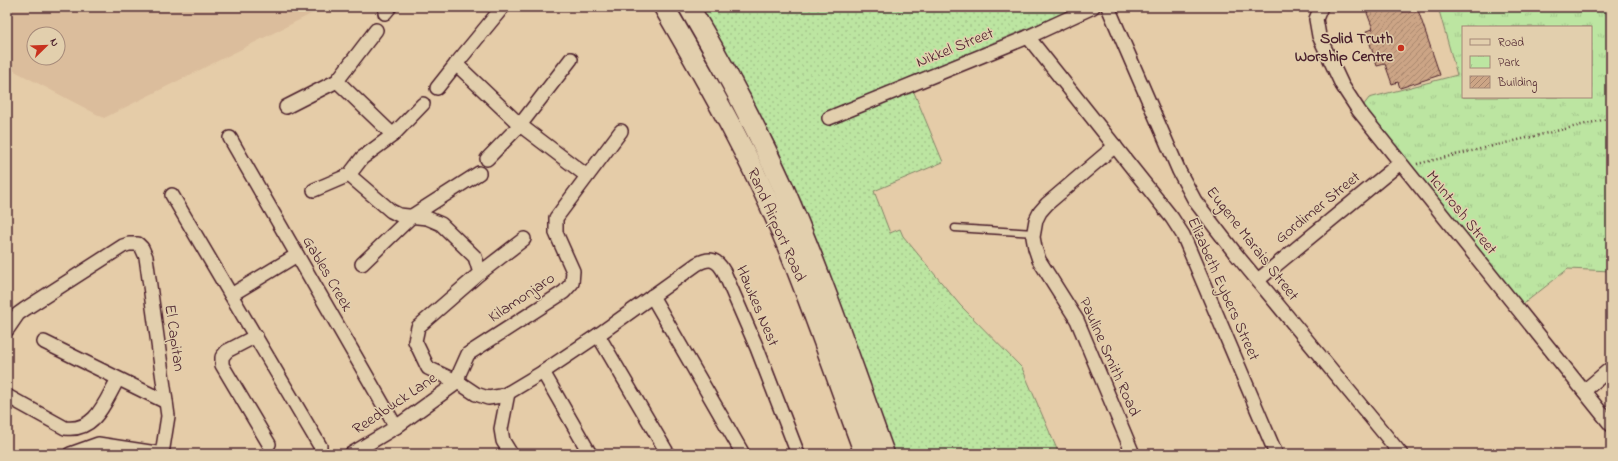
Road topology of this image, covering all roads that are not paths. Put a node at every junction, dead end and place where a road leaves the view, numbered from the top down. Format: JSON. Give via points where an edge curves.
{"nodes":[{"id":1,"x":502,"y":7,"type":"edge"},
{"id":2,"x":664,"y":7,"type":"edge"},
{"id":3,"x":689,"y":7,"type":"edge"},
{"id":4,"x":1093,"y":7,"type":"edge"},
{"id":5,"x":1108,"y":7,"type":"edge"},
{"id":6,"x":1321,"y":7,"type":"edge"},
{"id":7,"x":376,"y":30,"type":"dead end"},
{"id":8,"x":1028,"y":37,"type":"junction"},
{"id":9,"x":571,"y":59,"type":"dead end"},
{"id":10,"x":456,"y":64,"type":"junction"},
{"id":11,"x":337,"y":81,"type":"junction"},
{"id":12,"x":437,"y":88,"type":"dead end"},
{"id":13,"x":423,"y":104,"type":"dead end"},
{"id":14,"x":286,"y":107,"type":"dead end"},
{"id":15,"x":829,"y":118,"type":"dead end"},
{"id":16,"x":520,"y":124,"type":"junction"},
{"id":17,"x":621,"y":131,"type":"dead end"},
{"id":18,"x":393,"y":135,"type":"junction"},
{"id":19,"x":230,"y":138,"type":"dead end"},
{"id":20,"x":1115,"y":146,"type":"junction"},
{"id":21,"x":487,"y":159,"type":"dead end"},
{"id":22,"x":1402,"y":165,"type":"junction"},
{"id":23,"x":479,"y":173,"type":"dead end"},
{"id":24,"x":349,"y":175,"type":"junction"},
{"id":25,"x":587,"y":176,"type":"junction"},
{"id":26,"x":314,"y":190,"type":"dead end"},
{"id":27,"x":172,"y":195,"type":"dead end"},
{"id":28,"x":412,"y":216,"type":"junction"},
{"id":29,"x":954,"y":228,"type":"dead end"},
{"id":30,"x":1034,"y":233,"type":"junction"},
{"id":31,"x":524,"y":239,"type":"dead end"},
{"id":32,"x":297,"y":255,"type":"junction"},
{"id":33,"x":362,"y":264,"type":"dead end"},
{"id":34,"x":480,"y":273,"type":"junction"},
{"id":35,"x":1258,"y":280,"type":"junction"},
{"id":36,"x":231,"y":295,"type":"junction"},
{"id":37,"x":652,"y":296,"type":"junction"},
{"id":38,"x":7,"y":330,"type":"edge"},
{"id":39,"x":598,"y":335,"type":"junction"},
{"id":40,"x":256,"y":336,"type":"junction"},
{"id":41,"x":44,"y":342,"type":"dead end"},
{"id":42,"x":1611,"y":368,"type":"edge"},
{"id":43,"x":543,"y":372,"type":"junction"},
{"id":44,"x":118,"y":379,"type":"junction"},
{"id":45,"x":458,"y":382,"type":"junction"},
{"id":46,"x":1584,"y":391,"type":"junction"},
{"id":47,"x":508,"y":393,"type":"junction"},
{"id":48,"x":7,"y":396,"type":"edge"},
{"id":49,"x":166,"y":402,"type":"junction"},
{"id":50,"x":1611,"y":424,"type":"edge"},
{"id":51,"x":396,"y":427,"type":"junction"},
{"id":52,"x":269,"y":444,"type":"dead end"},
{"id":53,"x":320,"y":446,"type":"dead end"},
{"id":54,"x":70,"y":454,"type":"edge"},
{"id":55,"x":163,"y":454,"type":"edge"},
{"id":56,"x":351,"y":454,"type":"edge"},
{"id":57,"x":511,"y":454,"type":"edge"},
{"id":58,"x":590,"y":454,"type":"edge"},
{"id":59,"x":668,"y":454,"type":"edge"},
{"id":60,"x":743,"y":454,"type":"edge"},
{"id":61,"x":798,"y":454,"type":"edge"},
{"id":62,"x":865,"y":454,"type":"edge"},
{"id":63,"x":884,"y":454,"type":"edge"},
{"id":64,"x":1133,"y":454,"type":"edge"},
{"id":65,"x":1276,"y":454,"type":"edge"},
{"id":66,"x":1401,"y":454,"type":"edge"}],
"edges":[{"from":1,"to":10,"type":"street"},
{"from":2,"to":62,"type":"main road","name":"Rand Airport Road","via":[[735,134],[790,252]]},
{"from":3,"to":63,"type":"main road","name":"Rand Airport Road","via":[[756,130],[783,189],[827,295]]},
{"from":4,"to":8,"type":"street","name":"Nikkel Street"},
{"from":5,"to":35,"type":"street","name":"Eugene Marais Street","via":[[1189,191],[1212,224]]},
{"from":6,"to":22,"type":"street","name":"McIntosh Street","via":[[1316,19],[1317,29],[1335,72],[1359,111]]},
{"from":7,"to":11,"type":"street"},
{"from":8,"to":15,"type":"street","name":"Nikkel Street"},
{"from":8,"to":20,"type":"street","name":"Elizabeth Eybers Street"},
{"from":9,"to":16,"type":"street"},
{"from":10,"to":12,"type":"street"},
{"from":10,"to":16,"type":"street"},
{"from":11,"to":14,"type":"street"},
{"from":11,"to":18,"type":"street"},
{"from":13,"to":18,"type":"street"},
{"from":16,"to":21,"type":"street"},
{"from":16,"to":25,"type":"street"},
{"from":17,"to":25,"type":"street","name":"Kilamonjaro"},
{"from":18,"to":24,"type":"street","via":[[362,158]]},
{"from":19,"to":32,"type":"street","name":"Gables Creek"},
{"from":20,"to":30,"type":"street","name":"Pauline Smith Road","via":[[1047,204],[1036,220]]},
{"from":20,"to":65,"type":"street","name":"Elizabeth Eybers Street","via":[[1183,235]]},
{"from":22,"to":35,"type":"street","name":"Gordimer Street"},
{"from":22,"to":46,"type":"street","name":"McIntosh Street"},
{"from":23,"to":28,"type":"street"},
{"from":24,"to":26,"type":"street"},
{"from":24,"to":28,"type":"street","via":[[391,211],[399,215]]},
{"from":25,"to":45,"type":"street","name":"Kilamonjaro","via":[[556,218],[556,232],[573,271],[572,283],[564,292],[468,354]]},
{"from":27,"to":36,"type":"street"},
{"from":28,"to":33,"type":"street"},
{"from":28,"to":34,"type":"street","via":[[427,218],[441,224],[474,257]]},
{"from":29,"to":30,"type":"lane"},
{"from":30,"to":64,"type":"street","name":"Pauline Smith Road","via":[[1034,248],[1039,260],[1077,320]]},
{"from":31,"to":34,"type":"street","name":"Hawkes Nest"},
{"from":32,"to":36,"type":"street"},
{"from":32,"to":51,"type":"street","name":"Gables Creek"},
{"from":34,"to":45,"type":"street","name":"Hawkes Nest","via":[[418,327],[415,341],[428,368]]},
{"from":35,"to":66,"type":"street","name":"Eugene Marais Street"},
{"from":36,"to":40,"type":"street"},
{"from":37,"to":39,"type":"street","name":"Hawkes Nest"},
{"from":37,"to":60,"type":"street"},
{"from":37,"to":61,"type":"street","name":"Hawkes Nest","via":[[704,260],[719,263],[757,348]]},
{"from":38,"to":49,"type":"street","name":"El Capitan","via":[[25,309],[124,246],[138,244],[146,257]]},
{"from":39,"to":43,"type":"street","name":"Hawkes Nest"},
{"from":39,"to":59,"type":"street"},
{"from":40,"to":52,"type":"street","via":[[228,352],[222,358],[222,365]]},
{"from":40,"to":53,"type":"street"},
{"from":41,"to":44,"type":"street"},
{"from":42,"to":46,"type":"street"},
{"from":43,"to":47,"type":"street","name":"Hawkes Nest"},
{"from":43,"to":58,"type":"street"},
{"from":44,"to":48,"type":"street","via":[[96,418],[83,427],[74,429],[60,426]]},
{"from":44,"to":49,"type":"street"},
{"from":45,"to":47,"type":"street","name":"Hawkes Nest","via":[[476,394],[488,398]]},
{"from":45,"to":51,"type":"street","name":"Reedbuck Lane"},
{"from":46,"to":50,"type":"street","name":"McIntosh Street"},
{"from":47,"to":57,"type":"street","via":[[500,429],[503,441]]},
{"from":49,"to":55,"type":"street","name":"El Capitan","via":[[168,416]]},
{"from":51,"to":56,"type":"street","name":"Reedbuck Lane"},
{"from":54,"to":55,"type":"street","via":[[98,444]]}]}
